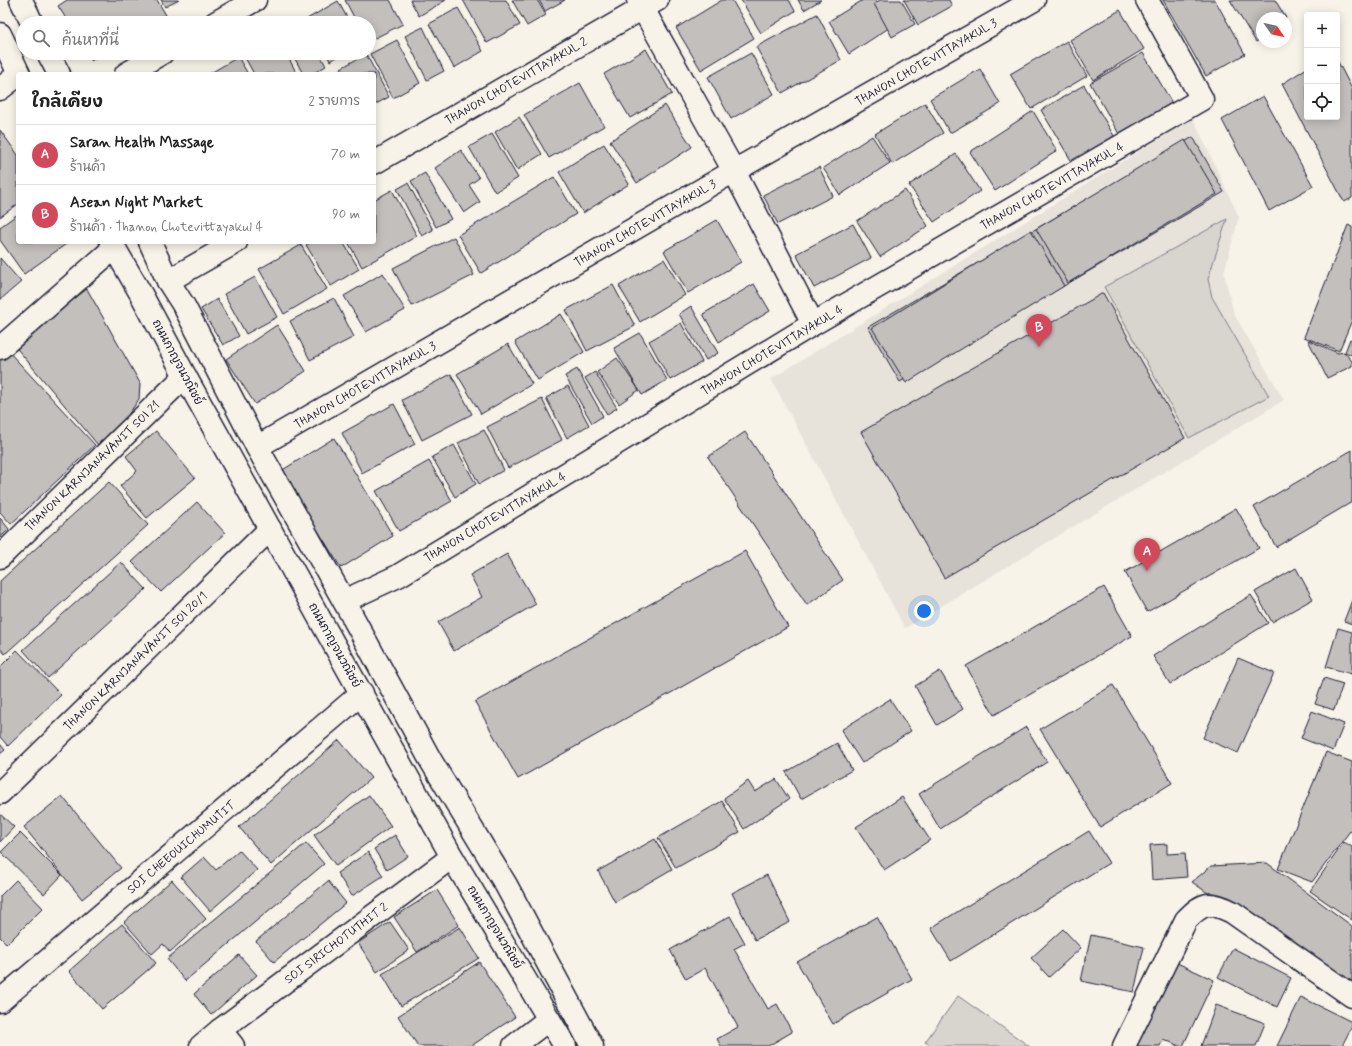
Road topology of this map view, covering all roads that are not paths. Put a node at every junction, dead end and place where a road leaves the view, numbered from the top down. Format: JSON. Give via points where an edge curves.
{"nodes":[{"id":1,"x":21,"y":0,"type":"edge"},
{"id":2,"x":255,"y":0,"type":"edge"},
{"id":3,"x":1034,"y":0,"type":"edge"},
{"id":4,"x":1147,"y":0,"type":"edge"},
{"id":5,"x":646,"y":3,"type":"edge"},
{"id":6,"x":29,"y":16,"type":"edge"},
{"id":7,"x":227,"y":16,"type":"edge"},
{"id":8,"x":0,"y":34,"type":"edge"},
{"id":9,"x":52,"y":60,"type":"edge"},
{"id":10,"x":150,"y":60,"type":"edge"},
{"id":11,"x":18,"y":72,"type":"edge"},
{"id":12,"x":58,"y":72,"type":"edge"},
{"id":13,"x":129,"y":72,"type":"edge"},
{"id":14,"x":16,"y":76,"type":"edge"},
{"id":15,"x":0,"y":89,"type":"edge"},
{"id":16,"x":376,"y":162,"type":"edge"},
{"id":17,"x":734,"y":171,"type":"junction"},
{"id":18,"x":151,"y":244,"type":"edge"},
{"id":19,"x":233,"y":244,"type":"edge"},
{"id":20,"x":112,"y":245,"type":"edge"},
{"id":21,"x":168,"y":281,"type":"junction"},
{"id":22,"x":141,"y":294,"type":"junction"},
{"id":23,"x":813,"y":324,"type":"junction"},
{"id":24,"x":0,"y":348,"type":"edge"},
{"id":25,"x":185,"y":376,"type":"junction"},
{"id":26,"x":257,"y":447,"type":"junction"},
{"id":27,"x":234,"y":465,"type":"junction"},
{"id":28,"x":270,"y":529,"type":"junction"},
{"id":29,"x":0,"y":556,"type":"edge"},
{"id":30,"x":344,"y":601,"type":"junction"},
{"id":31,"x":362,"y":693,"type":"junction"},
{"id":32,"x":0,"y":792,"type":"edge"},
{"id":33,"x":452,"y":857,"type":"junction"},
{"id":34,"x":1352,"y":996,"type":"edge"},
{"id":35,"x":0,"y":1001,"type":"edge"},
{"id":36,"x":550,"y":1019,"type":"junction"},
{"id":37,"x":227,"y":1038,"type":"edge"},
{"id":38,"x":201,"y":1046,"type":"edge"},
{"id":39,"x":514,"y":1046,"type":"edge"},
{"id":40,"x":565,"y":1046,"type":"edge"},
{"id":41,"x":592,"y":1046,"type":"edge"},
{"id":42,"x":1124,"y":1046,"type":"edge"}],
"edges":[{"from":1,"to":6,"type":"street"},
{"from":2,"to":7,"type":"street"},
{"from":3,"to":17,"type":"street","name":"THANON CHOTEVITTAYAKUL 3"},
{"from":4,"to":23,"type":"street","name":"THANON CHOTEVITTAYAKUL 4","via":[[1202,99]]},
{"from":5,"to":16,"type":"street","name":"THANON CHOTEVITTAYAKUL 2"},
{"from":5,"to":17,"type":"street"},
{"from":8,"to":11,"type":"street"},
{"from":9,"to":12,"type":"street"},
{"from":10,"to":13,"type":"street"},
{"from":14,"to":15,"type":"street"},
{"from":17,"to":23,"type":"street"},
{"from":17,"to":26,"type":"street","name":"THANON CHOTEVITTAYAKUL 3"},
{"from":18,"to":21,"type":"street"},
{"from":19,"to":21,"type":"street"},
{"from":20,"to":22,"type":"street","name":"ถนนกาญจนวณิชย์"},
{"from":20,"to":24,"type":"street"},
{"from":21,"to":22,"type":"street"},
{"from":21,"to":26,"type":"street","via":[[184,306]]},
{"from":22,"to":25,"type":"street","name":"ถนนกาญจนวณิชย์"},
{"from":23,"to":30,"type":"street","name":"THANON CHOTEVITTAYAKUL 4","via":[[398,576]]},
{"from":25,"to":27,"type":"street","name":"ถนนกาญจนวณิชย์"},
{"from":25,"to":29,"type":"street","name":"THANON KARNJANAVANIT SOI 21"},
{"from":26,"to":27,"type":"street","name":"THANON CHOTEVITTAYAKUL 3"},
{"from":26,"to":30,"type":"street"},
{"from":27,"to":28,"type":"street","name":"ถนนกาญจนวณิชย์"},
{"from":28,"to":31,"type":"street","name":"ถนนกาญจนวณิชย์"},
{"from":28,"to":32,"type":"street","name":"THANON KARNJANAVANIT SOI 20/1"},
{"from":30,"to":41,"type":"street","via":[[431,761],[506,885]]},
{"from":31,"to":33,"type":"street","name":"ถนนกาญจนวณิชย์"},
{"from":31,"to":35,"type":"street","name":"SOI CHEEOUICHUMUTIT"},
{"from":33,"to":36,"type":"street","name":"ถนนกาญจนวณิชย์"},
{"from":33,"to":37,"type":"street","name":"SOI SIRICHOTUTHIT 2"},
{"from":34,"to":42,"type":"street","via":[[1232,912],[1216,905],[1205,905],[1186,920]]},
{"from":36,"to":39,"type":"street"},
{"from":36,"to":40,"type":"street","name":"ถนนกาญจนวณิชย์"},
{"from":37,"to":38,"type":"street","name":"SOI SIRICHOTUTHIT 2"}]}
